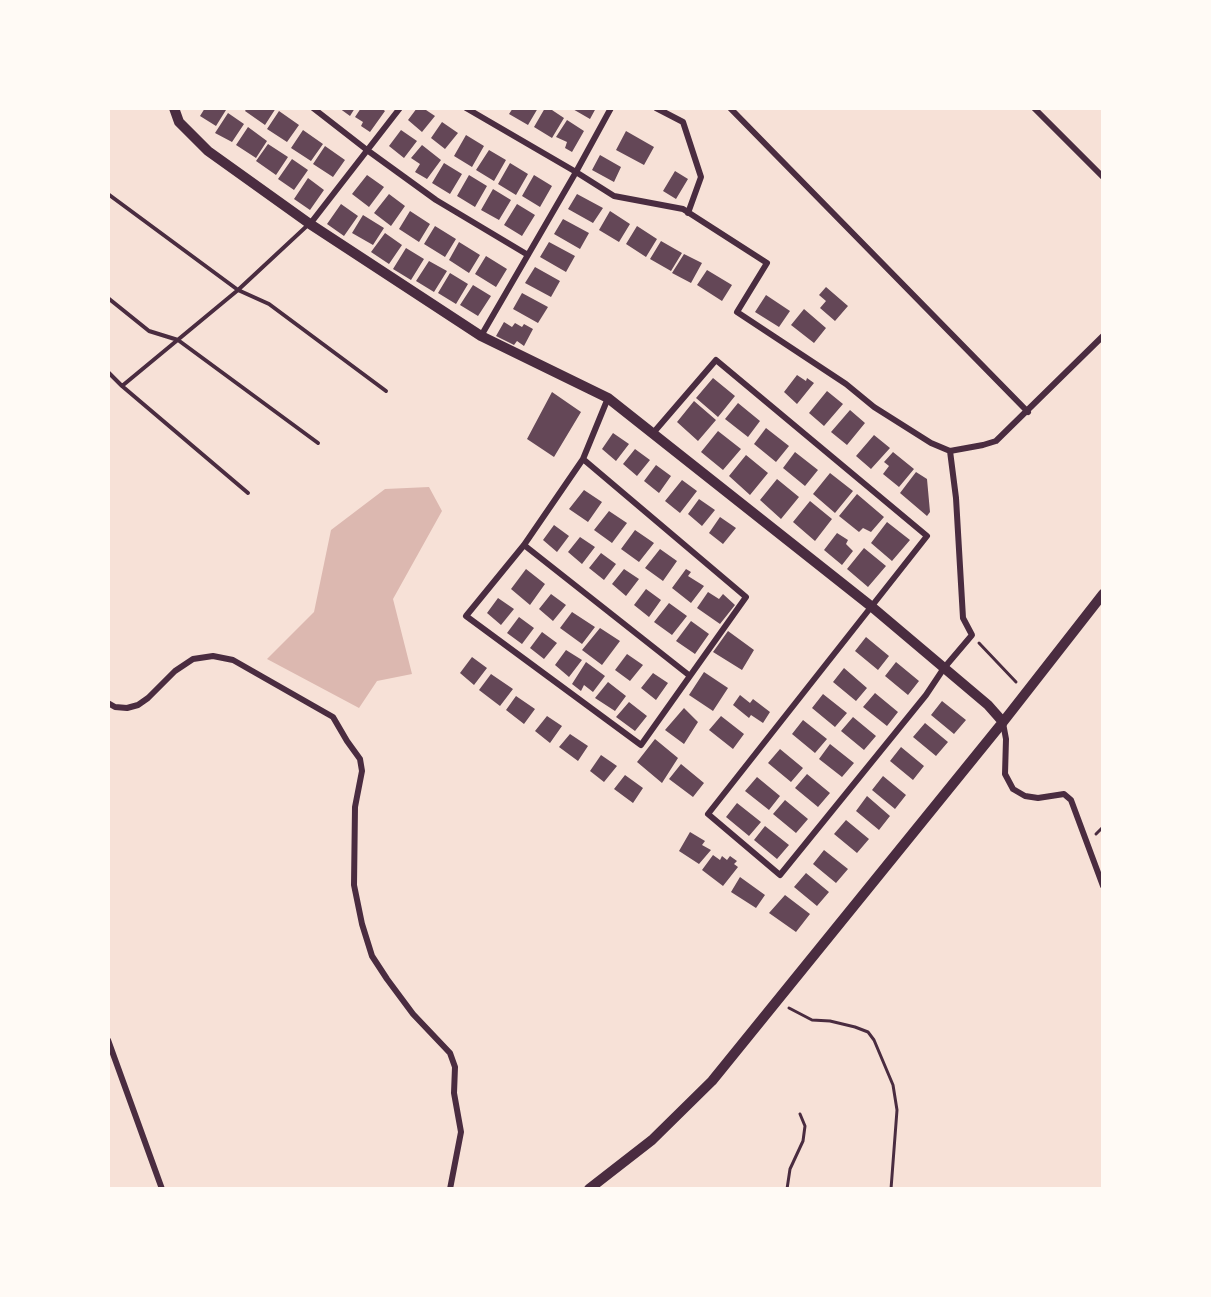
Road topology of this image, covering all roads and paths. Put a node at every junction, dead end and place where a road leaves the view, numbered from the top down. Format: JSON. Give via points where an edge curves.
{"nodes":[{"id":1,"x":174,"y":108,"type":"edge"},
{"id":2,"x":313,"y":108,"type":"edge"},
{"id":3,"x":400,"y":108,"type":"edge"},
{"id":4,"x":466,"y":108,"type":"edge"},
{"id":5,"x":612,"y":108,"type":"edge"},
{"id":6,"x":656,"y":108,"type":"edge"},
{"id":7,"x":730,"y":108,"type":"edge"},
{"id":8,"x":1034,"y":108,"type":"edge"},
{"id":9,"x":367,"y":150,"type":"junction"},
{"id":10,"x":576,"y":172,"type":"junction"},
{"id":11,"x":1103,"y":177,"type":"edge"},
{"id":12,"x":108,"y":194,"type":"edge"},
{"id":13,"x":688,"y":213,"type":"junction"},
{"id":14,"x":310,"y":224,"type":"junction"},
{"id":15,"x":528,"y":255,"type":"junction"},
{"id":16,"x":238,"y":290,"type":"junction"},
{"id":17,"x":108,"y":298,"type":"edge"},
{"id":18,"x":481,"y":336,"type":"junction"},
{"id":19,"x":1103,"y":336,"type":"edge"},
{"id":20,"x":178,"y":340,"type":"junction"},
{"id":21,"x":108,"y":372,"type":"edge"},
{"id":22,"x":122,"y":386,"type":"junction"},
{"id":23,"x":386,"y":391,"type":"dead end"},
{"id":24,"x":608,"y":398,"type":"junction"},
{"id":25,"x":1028,"y":412,"type":"junction"},
{"id":26,"x":654,"y":432,"type":"junction"},
{"id":27,"x":318,"y":443,"type":"dead end"},
{"id":28,"x":950,"y":451,"type":"junction"},
{"id":29,"x":582,"y":459,"type":"junction"},
{"id":30,"x":248,"y":493,"type":"dead end"},
{"id":31,"x":524,"y":545,"type":"junction"},
{"id":32,"x":1103,"y":594,"type":"edge"},
{"id":33,"x":872,"y":607,"type":"junction"},
{"id":34,"x":972,"y":635,"type":"junction"},
{"id":35,"x":945,"y":668,"type":"junction"},
{"id":36,"x":690,"y":676,"type":"junction"},
{"id":37,"x":1027,"y":692,"type":"junction"},
{"id":38,"x":108,"y":703,"type":"edge"},
{"id":39,"x":1003,"y":722,"type":"junction"},
{"id":40,"x":1103,"y":886,"type":"edge"},
{"id":41,"x":777,"y":1000,"type":"junction"},
{"id":42,"x":108,"y":1040,"type":"edge"},
{"id":43,"x":800,"y":1114,"type":"dead end"},
{"id":44,"x":162,"y":1189,"type":"edge"},
{"id":45,"x":450,"y":1189,"type":"edge"},
{"id":46,"x":589,"y":1189,"type":"edge"},
{"id":47,"x":787,"y":1189,"type":"edge"},
{"id":48,"x":891,"y":1189,"type":"edge"}],
"edges":[{"from":1,"to":14,"type":"street","via":[[179,122],[208,151]]},
{"from":2,"to":9,"type":"street"},
{"from":3,"to":9,"type":"street"},
{"from":4,"to":10,"type":"street"},
{"from":5,"to":10,"type":"street"},
{"from":6,"to":13,"type":"street","via":[[683,122],[701,177]]},
{"from":7,"to":25,"type":"street"},
{"from":8,"to":11,"type":"street"},
{"from":9,"to":14,"type":"street"},
{"from":9,"to":15,"type":"street","via":[[436,200]]},
{"from":10,"to":13,"type":"street","via":[[614,196]]},
{"from":10,"to":15,"type":"street"},
{"from":12,"to":16,"type":"lane"},
{"from":13,"to":28,"type":"street","via":[[767,263],[737,312],[874,407]]},
{"from":14,"to":16,"type":"lane"},
{"from":14,"to":18,"type":"street"},
{"from":15,"to":18,"type":"street"},
{"from":16,"to":20,"type":"lane"},
{"from":16,"to":23,"type":"lane","via":[[269,304]]},
{"from":17,"to":20,"type":"lane","via":[[149,331]]},
{"from":18,"to":24,"type":"street"},
{"from":19,"to":25,"type":"street"},
{"from":20,"to":22,"type":"lane"},
{"from":20,"to":27,"type":"lane"},
{"from":21,"to":22,"type":"lane"},
{"from":22,"to":30,"type":"lane"},
{"from":24,"to":26,"type":"street"},
{"from":24,"to":29,"type":"street"},
{"from":25,"to":28,"type":"street","via":[[996,441]]},
{"from":26,"to":33,"type":"street"},
{"from":26,"to":33,"type":"street","via":[[716,360],[927,536]]},
{"from":28,"to":34,"type":"street","via":[[963,618]]},
{"from":29,"to":31,"type":"street"},
{"from":29,"to":36,"type":"street","via":[[746,597]]},
{"from":31,"to":36,"type":"street"},
{"from":31,"to":36,"type":"street","via":[[466,616],[641,745]]},
{"from":32,"to":37,"type":"street"},
{"from":33,"to":35,"type":"street"},
{"from":33,"to":35,"type":"street","via":[[708,814],[780,875]]},
{"from":34,"to":35,"type":"street"},
{"from":34,"to":37,"type":"path"},
{"from":35,"to":39,"type":"street"},
{"from":37,"to":39,"type":"street"},
{"from":38,"to":45,"type":"street","via":[[127,708],[138,705],[193,659],[213,656],[233,660],[333,717],[360,759],[362,771],[355,807],[354,885],[372,956],[413,1014],[450,1053],[455,1067],[454,1093],[461,1132]]},
{"from":39,"to":40,"type":"street","via":[[1005,774],[1013,789],[1025,796],[1064,794],[1071,800]]},
{"from":39,"to":41,"type":"street"},
{"from":41,"to":46,"type":"street","via":[[712,1081],[652,1140]]},
{"from":41,"to":48,"type":"path","via":[[812,1020],[855,1027],[868,1032],[874,1040],[893,1085],[897,1110]]},
{"from":42,"to":44,"type":"street"},
{"from":43,"to":47,"type":"path","via":[[805,1126],[803,1141],[790,1168]]}]}
